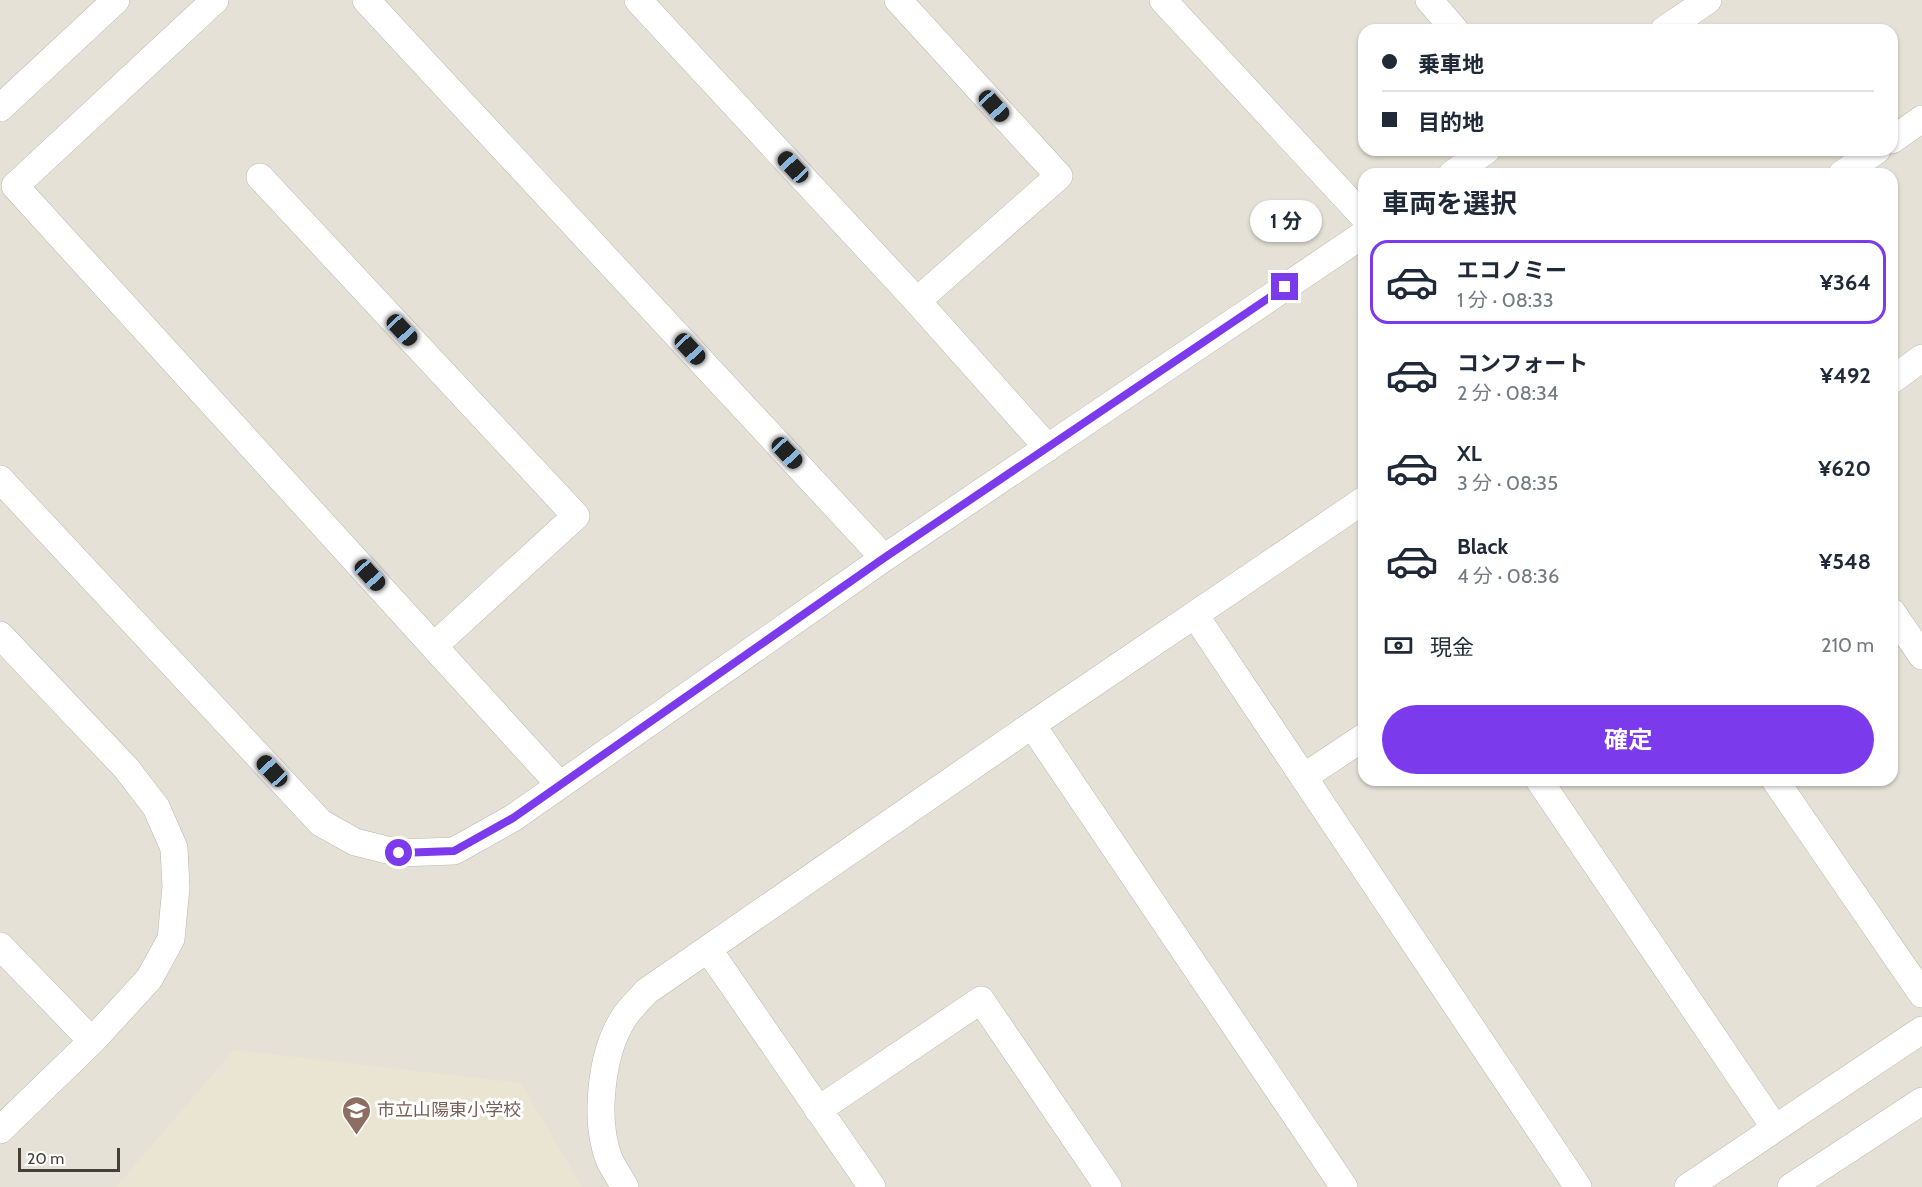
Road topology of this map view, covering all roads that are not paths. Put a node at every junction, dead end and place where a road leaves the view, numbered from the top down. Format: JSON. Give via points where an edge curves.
{"nodes":[{"id":1,"x":215,"y":0,"type":"edge"},
{"id":2,"x":366,"y":0,"type":"edge"},
{"id":3,"x":638,"y":0,"type":"edge"},
{"id":4,"x":898,"y":0,"type":"edge"},
{"id":5,"x":1162,"y":0,"type":"edge"},
{"id":6,"x":1429,"y":0,"type":"edge"},
{"id":7,"x":1708,"y":0,"type":"edge"},
{"id":8,"x":108,"y":3,"type":"edge"},
{"id":9,"x":1450,"y":24,"type":"edge"},
{"id":10,"x":1673,"y":24,"type":"edge"},
{"id":11,"x":0,"y":108,"type":"edge"},
{"id":12,"x":1922,"y":119,"type":"edge"},
{"id":13,"x":1898,"y":136,"type":"edge"},
{"id":14,"x":1479,"y":156,"type":"edge"},
{"id":15,"x":1868,"y":156,"type":"edge"},
{"id":16,"x":1461,"y":168,"type":"edge"},
{"id":17,"x":1851,"y":168,"type":"edge"},
{"id":18,"x":260,"y":177,"type":"dead end"},
{"id":19,"x":1358,"y":211,"type":"edge"},
{"id":20,"x":1358,"y":238,"type":"edge"},
{"id":21,"x":917,"y":301,"type":"junction"},
{"id":22,"x":1922,"y":358,"type":"edge"},
{"id":23,"x":1898,"y":376,"type":"edge"},
{"id":24,"x":1048,"y":448,"type":"junction"},
{"id":25,"x":0,"y":478,"type":"edge"},
{"id":26,"x":1358,"y":504,"type":"edge"},
{"id":27,"x":884,"y":558,"type":"junction"},
{"id":28,"x":1195,"y":615,"type":"junction"},
{"id":29,"x":1898,"y":621,"type":"edge"},
{"id":30,"x":0,"y":635,"type":"edge"},
{"id":31,"x":434,"y":646,"type":"junction"},
{"id":32,"x":1922,"y":656,"type":"edge"},
{"id":33,"x":1032,"y":725,"type":"junction"},
{"id":34,"x":1358,"y":741,"type":"edge"},
{"id":35,"x":1304,"y":777,"type":"junction"},
{"id":36,"x":559,"y":784,"type":"junction"},
{"id":37,"x":1543,"y":786,"type":"edge"},
{"id":38,"x":1779,"y":786,"type":"edge"},
{"id":39,"x":0,"y":946,"type":"edge"},
{"id":40,"x":708,"y":949,"type":"junction"},
{"id":41,"x":1922,"y":994,"type":"edge"},
{"id":42,"x":1922,"y":1030,"type":"edge"},
{"id":43,"x":92,"y":1041,"type":"junction"},
{"id":44,"x":1922,"y":1101,"type":"edge"},
{"id":45,"x":818,"y":1110,"type":"junction"},
{"id":46,"x":1775,"y":1128,"type":"junction"},
{"id":47,"x":0,"y":1130,"type":"edge"},
{"id":48,"x":1804,"y":1183,"type":"edge"},
{"id":49,"x":625,"y":1187,"type":"edge"},
{"id":50,"x":872,"y":1187,"type":"edge"},
{"id":51,"x":1108,"y":1187,"type":"edge"},
{"id":52,"x":1344,"y":1187,"type":"edge"},
{"id":53,"x":1578,"y":1187,"type":"edge"},
{"id":54,"x":1688,"y":1187,"type":"edge"}],
"edges":[{"from":1,"to":31,"type":"street","via":[[15,186]]},
{"from":2,"to":27,"type":"street"},
{"from":3,"to":21,"type":"street"},
{"from":4,"to":21,"type":"street","via":[[1059,176]]},
{"from":5,"to":19,"type":"street"},
{"from":6,"to":9,"type":"street"},
{"from":7,"to":10,"type":"street"},
{"from":8,"to":11,"type":"street"},
{"from":12,"to":13,"type":"street"},
{"from":14,"to":16,"type":"street"},
{"from":15,"to":17,"type":"street"},
{"from":18,"to":31,"type":"street","via":[[576,516]]},
{"from":20,"to":24,"type":"street"},
{"from":21,"to":24,"type":"street"},
{"from":22,"to":23,"type":"street"},
{"from":24,"to":27,"type":"street"},
{"from":25,"to":36,"type":"street","via":[[321,823],[355,842],[399,853],[454,851],[513,818]]},
{"from":26,"to":28,"type":"street"},
{"from":27,"to":36,"type":"street"},
{"from":28,"to":33,"type":"street"},
{"from":28,"to":35,"type":"street"},
{"from":29,"to":32,"type":"street"},
{"from":30,"to":43,"type":"street","via":[[126,768],[156,807],[174,848],[176,887],[171,939],[148,979]]},
{"from":31,"to":36,"type":"street"},
{"from":33,"to":40,"type":"street"},
{"from":33,"to":52,"type":"street"},
{"from":34,"to":35,"type":"street"},
{"from":35,"to":53,"type":"street"},
{"from":37,"to":46,"type":"street"},
{"from":38,"to":41,"type":"street"},
{"from":39,"to":43,"type":"street"},
{"from":40,"to":45,"type":"street"},
{"from":40,"to":49,"type":"street","via":[[647,991],[623,1019],[610,1048],[602,1083],[602,1123],[609,1158]]},
{"from":42,"to":46,"type":"street"},
{"from":43,"to":47,"type":"street"},
{"from":44,"to":48,"type":"street"},
{"from":45,"to":50,"type":"street"},
{"from":45,"to":51,"type":"street","via":[[981,1000]]},
{"from":46,"to":54,"type":"street"}]}
